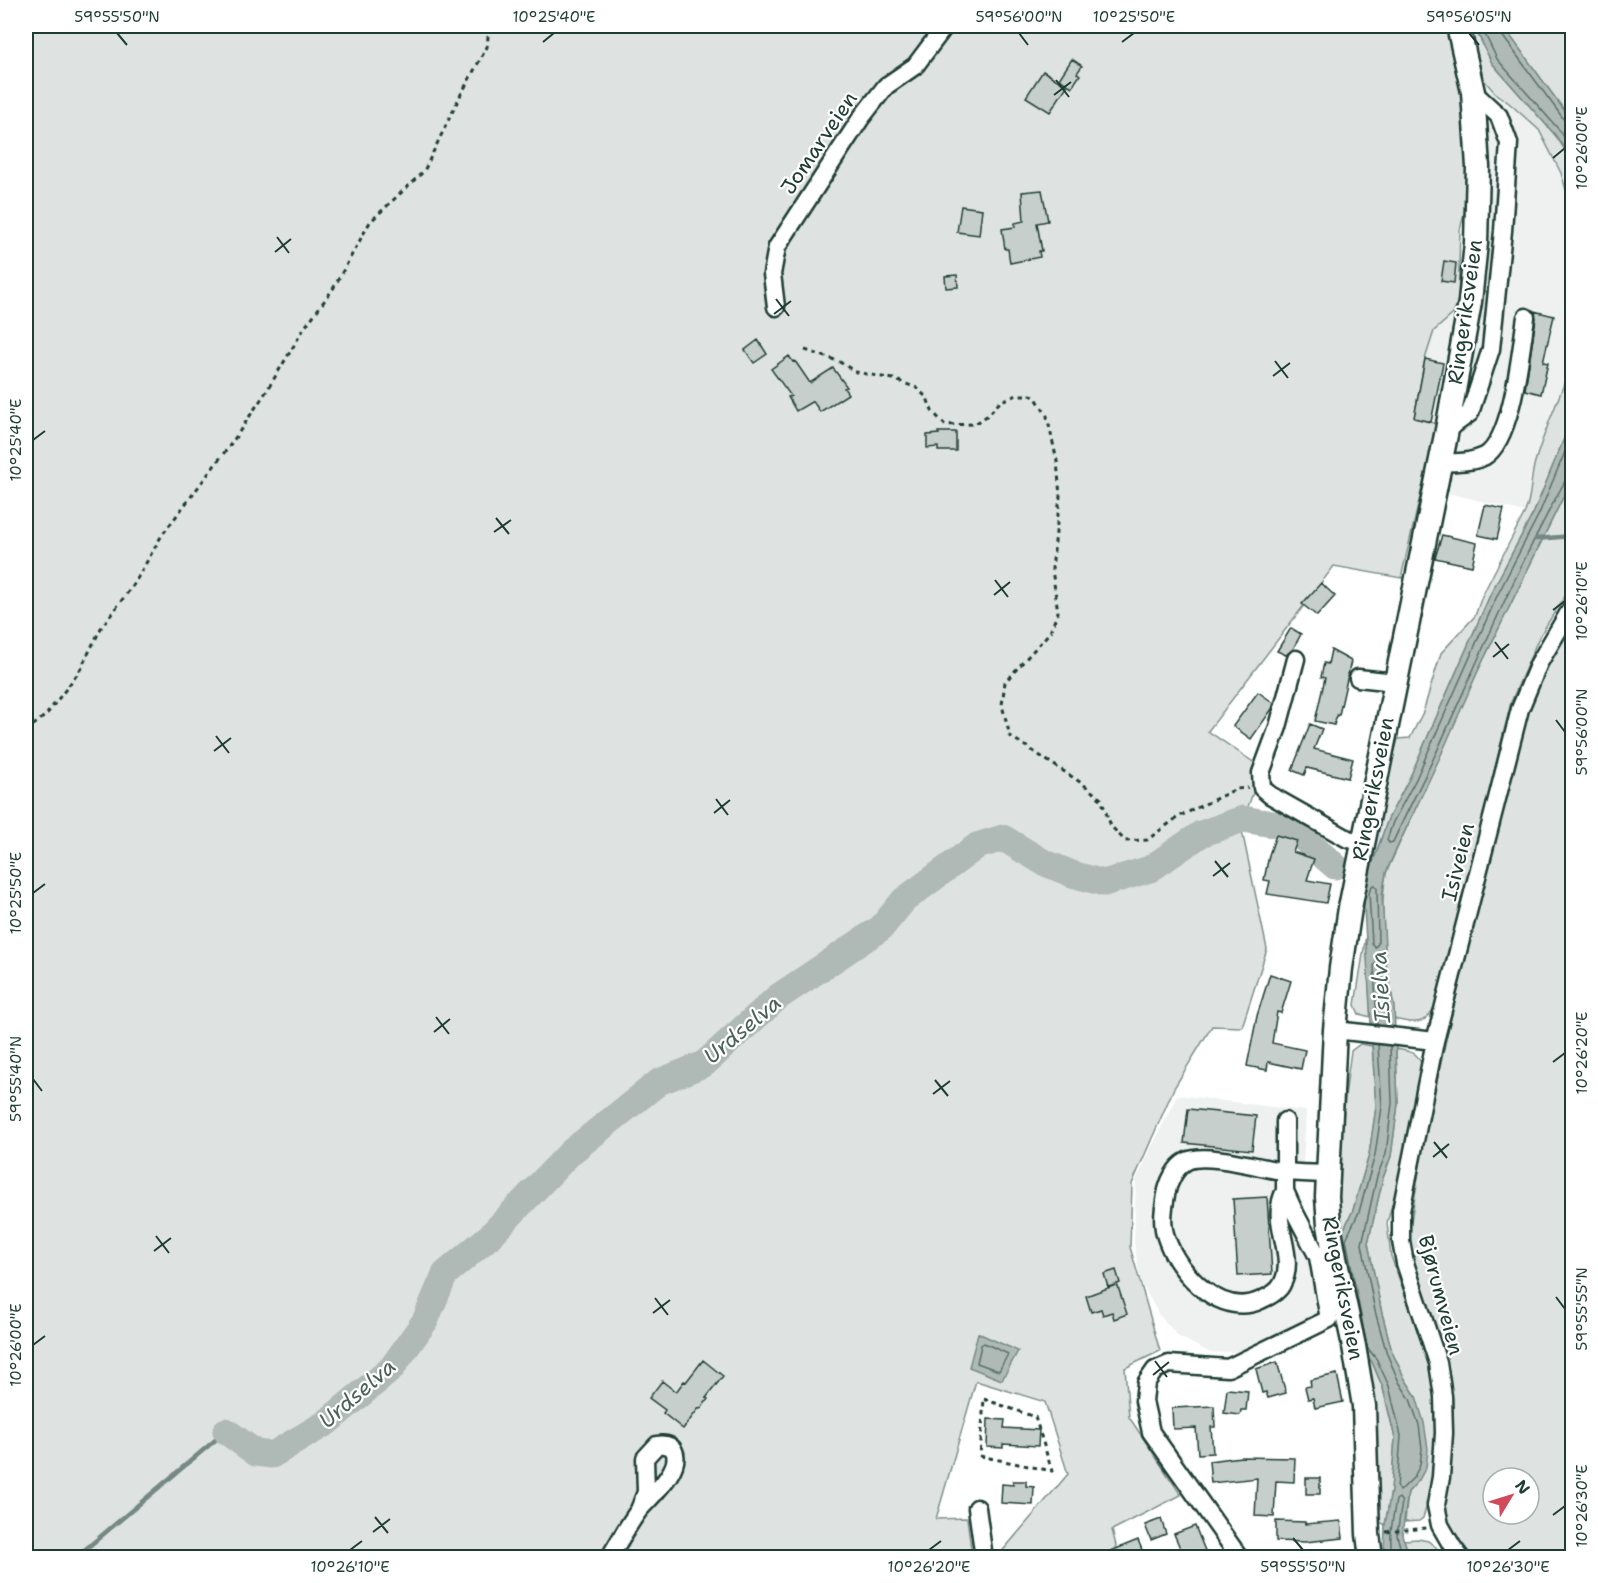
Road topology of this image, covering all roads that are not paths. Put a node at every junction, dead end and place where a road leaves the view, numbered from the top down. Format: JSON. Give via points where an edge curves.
{"nodes":[{"id":1,"x":945,"y":26,"type":"edge"},
{"id":2,"x":1458,"y":26,"type":"edge"},
{"id":3,"x":1473,"y":92,"type":"junction"},
{"id":4,"x":776,"y":307,"type":"dead end"},
{"id":5,"x":1526,"y":317,"type":"dead end"},
{"id":6,"x":1447,"y":430,"type":"junction"},
{"id":7,"x":1440,"y":463,"type":"junction"},
{"id":8,"x":1572,"y":607,"type":"edge"},
{"id":9,"x":1296,"y":659,"type":"dead end"},
{"id":10,"x":1358,"y":678,"type":"dead end"},
{"id":11,"x":1395,"y":682,"type":"junction"},
{"id":12,"x":1363,"y":842,"type":"junction"},
{"id":13,"x":1335,"y":1030,"type":"junction"},
{"id":14,"x":1435,"y":1041,"type":"junction"},
{"id":15,"x":1286,"y":1121,"type":"dead end"},
{"id":16,"x":1284,"y":1172,"type":"junction"},
{"id":17,"x":1328,"y":1174,"type":"junction"},
{"id":18,"x":1285,"y":1191,"type":"junction"},
{"id":19,"x":977,"y":1508,"type":"dead end"},
{"id":20,"x":639,"y":1510,"type":"dead end"},
{"id":21,"x":609,"y":1557,"type":"edge"},
{"id":22,"x":984,"y":1557,"type":"edge"},
{"id":23,"x":1240,"y":1557,"type":"edge"},
{"id":24,"x":1371,"y":1557,"type":"edge"},
{"id":25,"x":1461,"y":1557,"type":"edge"}],
"edges":[{"from":1,"to":4,"type":"street","name":"Jomarveien","via":[[915,66],[886,86],[861,118],[777,247],[772,274]]},
{"from":2,"to":3,"type":"main road","name":"Ringeriksveien"},
{"from":3,"to":6,"type":"main road","name":"Ringeriksveien","via":[[1478,166],[1476,243],[1470,302]]},
{"from":3,"to":6,"type":"street","via":[[1499,116],[1509,143],[1503,231],[1491,349],[1470,413]]},
{"from":5,"to":7,"type":"street","via":[[1512,403],[1496,445],[1487,455],[1473,461]]},
{"from":6,"to":7,"type":"main road","name":"Ringeriksveien"},
{"from":7,"to":11,"type":"main road","name":"Ringeriksveien"},
{"from":8,"to":14,"type":"street","name":"Isiveien","via":[[1539,663],[1520,709]]},
{"from":9,"to":12,"type":"street","via":[[1261,773],[1262,788],[1348,838]]},
{"from":10,"to":11,"type":"street"},
{"from":11,"to":12,"type":"main road","name":"Ringeriksveien"},
{"from":12,"to":13,"type":"main road","name":"Ringeriksveien","via":[[1341,968]]},
{"from":13,"to":14,"type":"street"},
{"from":13,"to":17,"type":"main road","name":"Ringeriksveien"},
{"from":14,"to":25,"type":"street","name":"Bjørumveien","via":[[1401,1211],[1401,1241],[1438,1364],[1443,1396],[1438,1515],[1440,1525]]},
{"from":15,"to":16,"type":"street","name":"Ringeriksveien"},
{"from":16,"to":17,"type":"street"},
{"from":16,"to":18,"type":"street","name":"Ringeriksveien"},
{"from":16,"to":18,"type":"street","via":[[1205,1159],[1188,1161],[1178,1168],[1168,1186],[1162,1216],[1167,1240],[1180,1264],[1200,1287],[1215,1298],[1252,1304],[1282,1285],[1287,1266],[1278,1210]]},
{"from":17,"to":24,"type":"main road","name":"Ringeriksveien","via":[[1329,1225],[1364,1406]]},
{"from":18,"to":23,"type":"street","name":"Ringeriksveien","via":[[1318,1257],[1329,1319],[1228,1368],[1168,1364],[1155,1370],[1146,1383],[1144,1401],[1151,1432]]},
{"from":19,"to":22,"type":"street"},
{"from":20,"to":21,"type":"street"}]}
